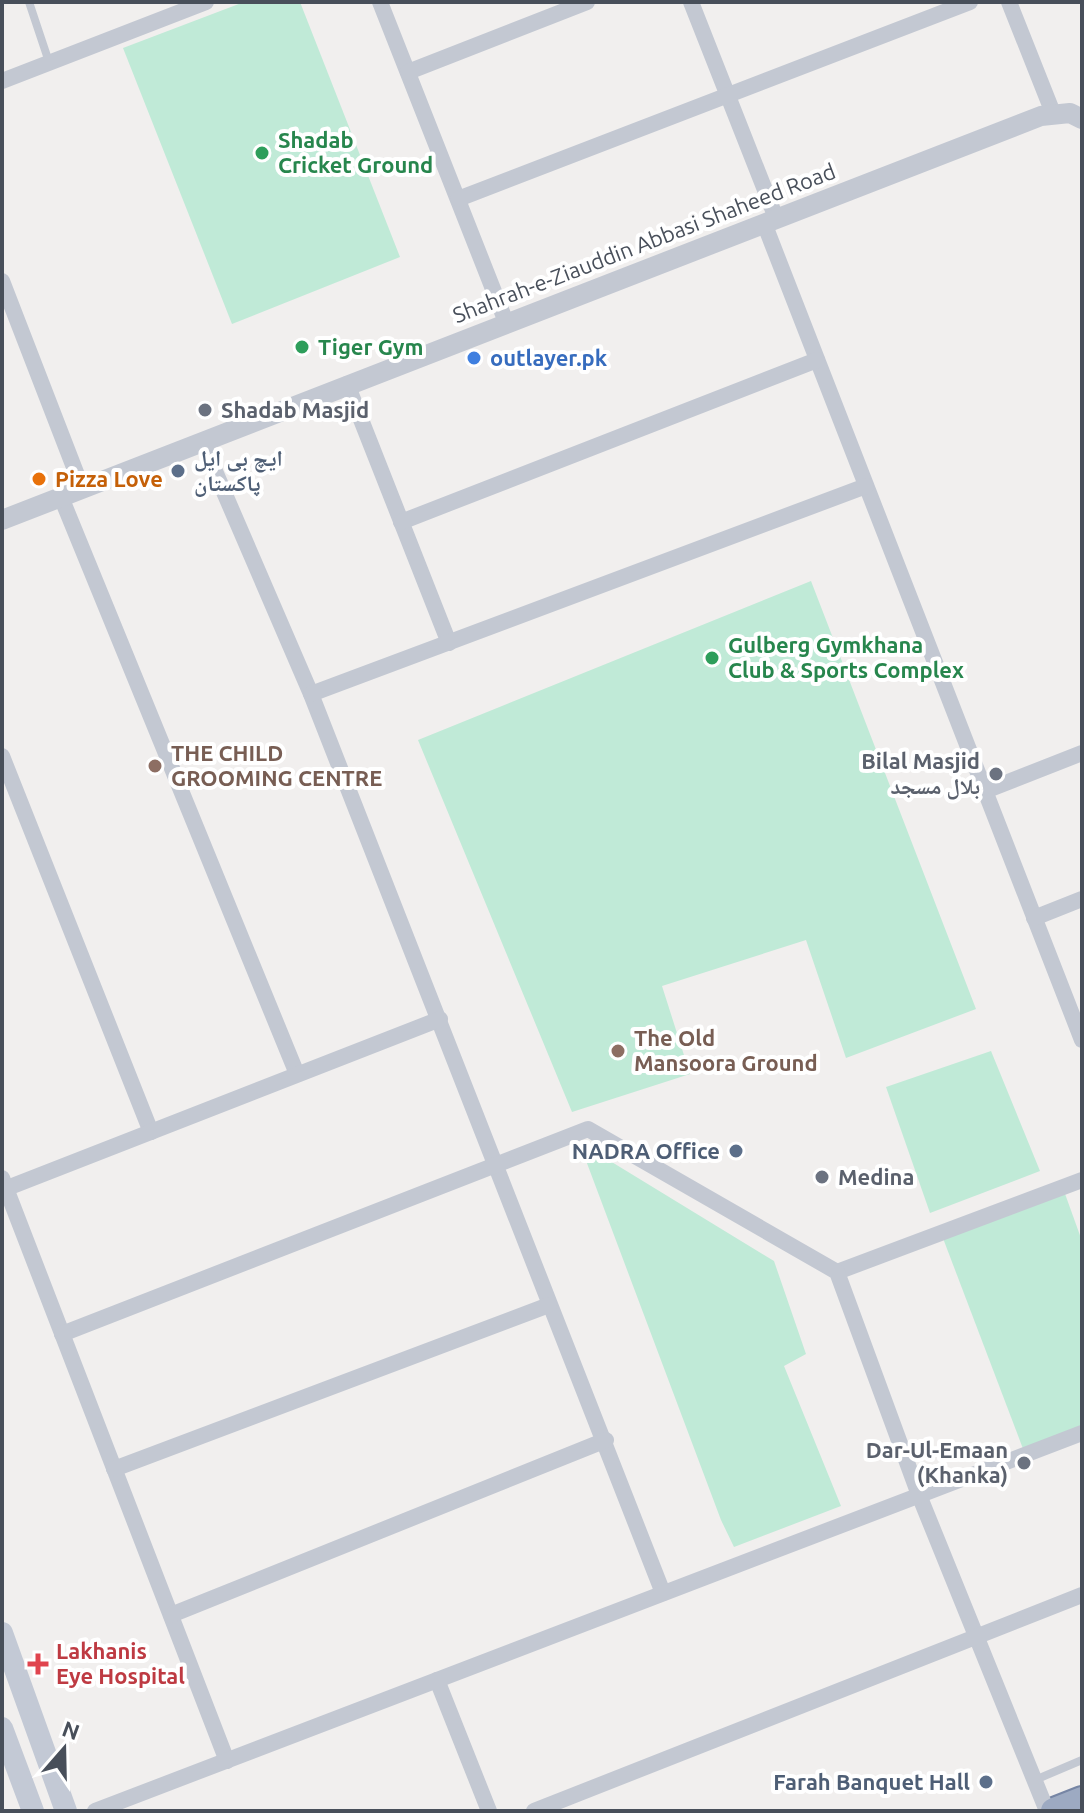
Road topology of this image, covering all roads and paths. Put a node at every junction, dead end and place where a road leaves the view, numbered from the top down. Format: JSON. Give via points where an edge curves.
{"nodes":[{"id":1,"x":29,"y":2,"type":"edge"},
{"id":2,"x":206,"y":2,"type":"edge"},
{"id":3,"x":380,"y":2,"type":"edge"},
{"id":4,"x":587,"y":2,"type":"edge"},
{"id":5,"x":691,"y":2,"type":"edge"},
{"id":6,"x":970,"y":2,"type":"edge"},
{"id":7,"x":1009,"y":2,"type":"edge"},
{"id":8,"x":49,"y":63,"type":"junction"},
{"id":9,"x":408,"y":72,"type":"junction"},
{"id":10,"x":2,"y":81,"type":"edge"},
{"id":11,"x":727,"y":95,"type":"junction"},
{"id":12,"x":1053,"y":113,"type":"junction"},
{"id":13,"x":1082,"y":119,"type":"edge"},
{"id":14,"x":458,"y":199,"type":"junction"},
{"id":15,"x":770,"y":220,"type":"junction"},
{"id":16,"x":2,"y":281,"type":"edge"},
{"id":17,"x":506,"y":322,"type":"junction"},
{"id":18,"x":817,"y":360,"type":"junction"},
{"id":19,"x":347,"y":384,"type":"junction"},
{"id":20,"x":202,"y":441,"type":"junction"},
{"id":21,"x":866,"y":486,"type":"junction"},
{"id":22,"x":82,"y":488,"type":"junction"},
{"id":23,"x":61,"y":497,"type":"junction"},
{"id":24,"x":2,"y":520,"type":"edge"},
{"id":25,"x":401,"y":522,"type":"junction"},
{"id":26,"x":449,"y":643,"type":"junction"},
{"id":27,"x":311,"y":694,"type":"junction"},
{"id":28,"x":1082,"y":753,"type":"edge"},
{"id":29,"x":2,"y":756,"type":"edge"},
{"id":30,"x":985,"y":791,"type":"junction"},
{"id":31,"x":1082,"y":899,"type":"edge"},
{"id":32,"x":1034,"y":918,"type":"junction"},
{"id":33,"x":440,"y":1019,"type":"junction"},
{"id":34,"x":1082,"y":1040,"type":"edge"},
{"id":35,"x":297,"y":1074,"type":"junction"},
{"id":36,"x":151,"y":1132,"type":"junction"},
{"id":37,"x":497,"y":1162,"type":"junction"},
{"id":38,"x":1082,"y":1180,"type":"edge"},
{"id":39,"x":3,"y":1186,"type":"edge"},
{"id":40,"x":837,"y":1272,"type":"junction"},
{"id":41,"x":549,"y":1305,"type":"junction"},
{"id":42,"x":62,"y":1334,"type":"junction"},
{"id":43,"x":1082,"y":1433,"type":"edge"},
{"id":44,"x":606,"y":1440,"type":"junction"},
{"id":45,"x":114,"y":1469,"type":"junction"},
{"id":46,"x":919,"y":1495,"type":"junction"},
{"id":47,"x":663,"y":1593,"type":"junction"},
{"id":48,"x":1082,"y":1595,"type":"edge"},
{"id":49,"x":171,"y":1615,"type":"junction"},
{"id":50,"x":2,"y":1633,"type":"edge"},
{"id":51,"x":976,"y":1637,"type":"junction"},
{"id":52,"x":437,"y":1680,"type":"junction"},
{"id":53,"x":2,"y":1728,"type":"edge"},
{"id":54,"x":1082,"y":1760,"type":"edge"},
{"id":55,"x":227,"y":1761,"type":"junction"},
{"id":56,"x":1035,"y":1780,"type":"junction"},
{"id":57,"x":1082,"y":1800,"type":"edge"},
{"id":58,"x":33,"y":1811,"type":"edge"},
{"id":59,"x":66,"y":1811,"type":"edge"},
{"id":60,"x":95,"y":1811,"type":"edge"},
{"id":61,"x":489,"y":1811,"type":"edge"},
{"id":62,"x":534,"y":1811,"type":"edge"},
{"id":63,"x":1047,"y":1811,"type":"edge"},
{"id":64,"x":1054,"y":1811,"type":"edge"}],
"edges":[{"from":1,"to":8,"type":"lane"},
{"from":2,"to":8,"type":"street"},
{"from":3,"to":9,"type":"street"},
{"from":4,"to":9,"type":"street"},
{"from":5,"to":11,"type":"street"},
{"from":6,"to":11,"type":"street"},
{"from":7,"to":12,"type":"street"},
{"from":8,"to":10,"type":"street"},
{"from":9,"to":14,"type":"street"},
{"from":11,"to":14,"type":"street"},
{"from":11,"to":15,"type":"street"},
{"from":12,"to":13,"type":"street"},
{"from":12,"to":15,"type":"street","name":"Shahrah-e-Ziauddin Abbasi Shaheed Road"},
{"from":14,"to":17,"type":"street"},
{"from":15,"to":17,"type":"street","name":"Shahrah-e-Ziauddin Abbasi Shaheed Road"},
{"from":15,"to":18,"type":"street"},
{"from":16,"to":22,"type":"street"},
{"from":17,"to":19,"type":"street","name":"Shahrah-e-Ziauddin Abbasi Shaheed Road"},
{"from":18,"to":21,"type":"street"},
{"from":18,"to":25,"type":"street"},
{"from":19,"to":20,"type":"street","name":"Shahrah-e-Ziauddin Abbasi Shaheed Road"},
{"from":19,"to":25,"type":"street"},
{"from":20,"to":22,"type":"street","name":"Shahrah-e-Ziauddin Abbasi Shaheed Road"},
{"from":20,"to":27,"type":"street"},
{"from":21,"to":26,"type":"street"},
{"from":21,"to":30,"type":"street"},
{"from":22,"to":23,"type":"street","name":"Shahrah-e-Ziauddin Abbasi Shaheed Road"},
{"from":23,"to":24,"type":"street","name":"Shahrah-e-Ziauddin Abbasi Shaheed Road"},
{"from":23,"to":35,"type":"street"},
{"from":25,"to":26,"type":"street"},
{"from":26,"to":27,"type":"street"},
{"from":27,"to":33,"type":"street"},
{"from":28,"to":30,"type":"street"},
{"from":29,"to":36,"type":"street"},
{"from":30,"to":32,"type":"street"},
{"from":31,"to":32,"type":"street"},
{"from":32,"to":34,"type":"street"},
{"from":33,"to":35,"type":"street"},
{"from":33,"to":37,"type":"street"},
{"from":35,"to":36,"type":"street"},
{"from":36,"to":39,"type":"street"},
{"from":37,"to":40,"type":"street","via":[[588,1129]]},
{"from":37,"to":41,"type":"street"},
{"from":37,"to":42,"type":"street"},
{"from":38,"to":40,"type":"street"},
{"from":39,"to":42,"type":"street"},
{"from":40,"to":46,"type":"street"},
{"from":41,"to":44,"type":"street"},
{"from":41,"to":45,"type":"street"},
{"from":42,"to":45,"type":"street"},
{"from":43,"to":46,"type":"street"},
{"from":44,"to":47,"type":"street"},
{"from":44,"to":49,"type":"street"},
{"from":45,"to":49,"type":"street"},
{"from":46,"to":47,"type":"street"},
{"from":46,"to":51,"type":"street"},
{"from":47,"to":52,"type":"street"},
{"from":48,"to":51,"type":"street"},
{"from":49,"to":55,"type":"street"},
{"from":50,"to":59,"type":"main road"},
{"from":51,"to":56,"type":"street"},
{"from":51,"to":62,"type":"street"},
{"from":52,"to":55,"type":"street"},
{"from":52,"to":61,"type":"street"},
{"from":53,"to":58,"type":"main road"},
{"from":54,"to":56,"type":"lane"},
{"from":55,"to":60,"type":"street"},
{"from":56,"to":63,"type":"street"},
{"from":57,"to":64,"type":"highway"}]}
